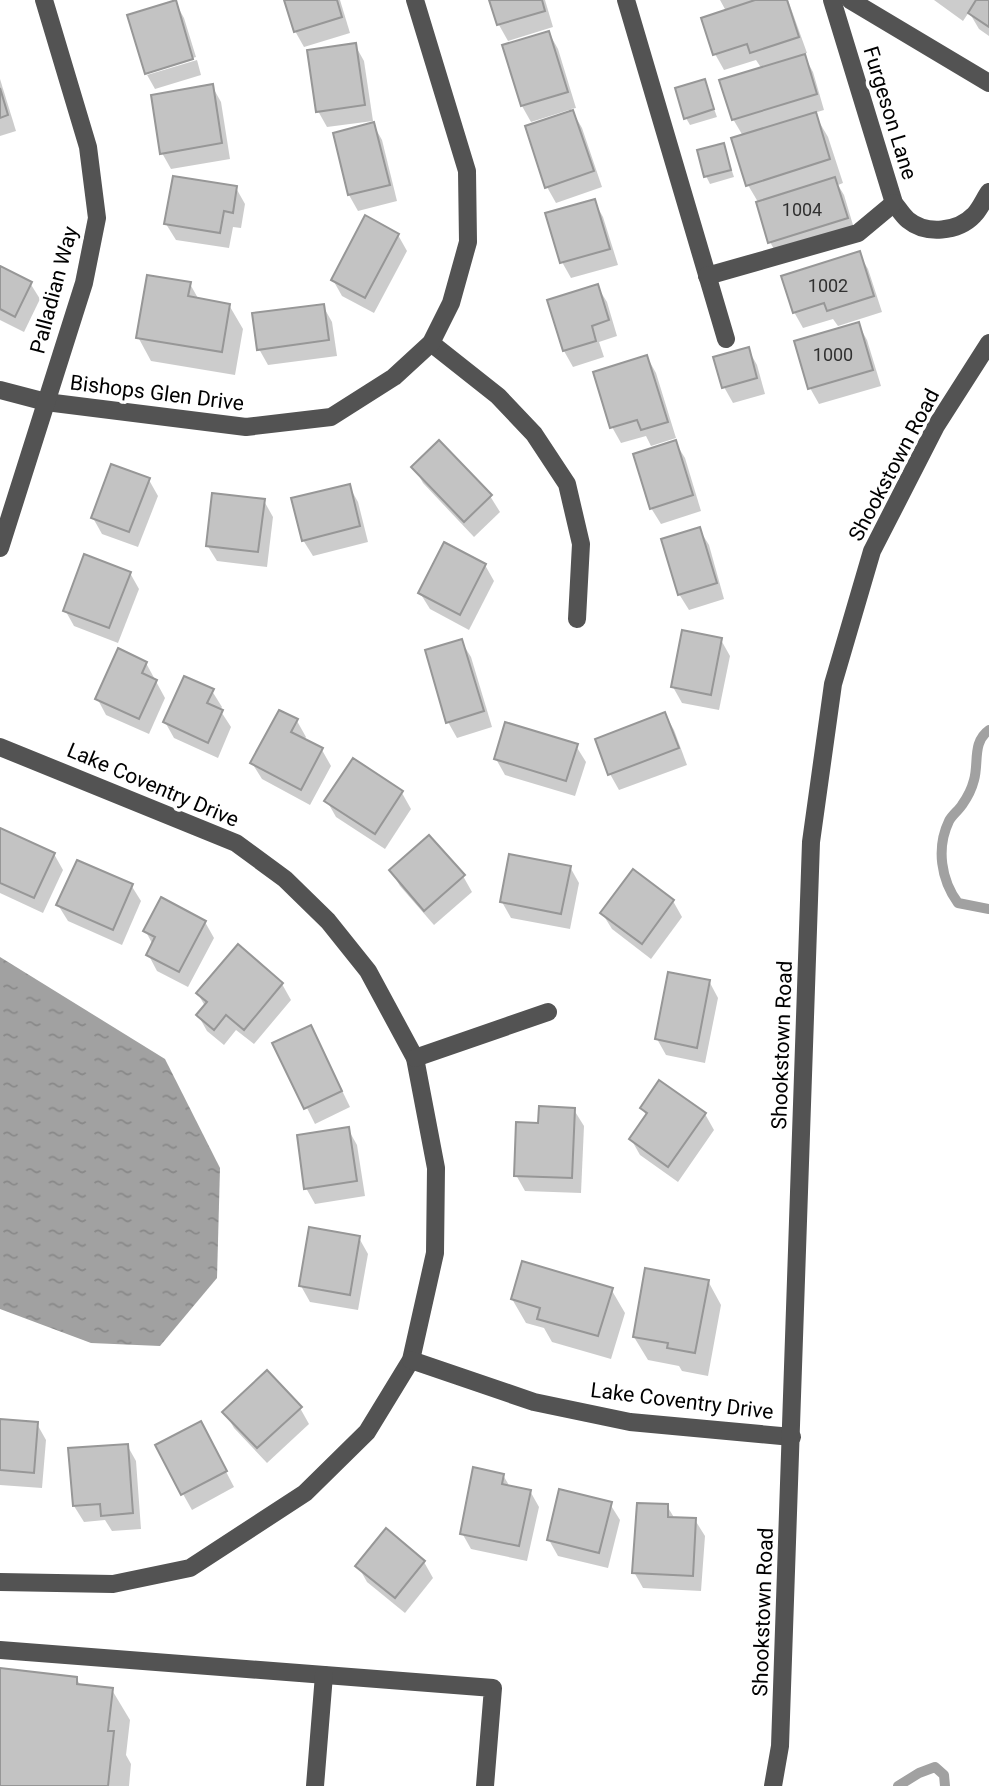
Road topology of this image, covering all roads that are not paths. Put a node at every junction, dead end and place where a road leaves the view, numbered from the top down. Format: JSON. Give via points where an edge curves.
{"nodes":[{"id":1,"x":44,"y":0,"type":"edge"},
{"id":2,"x":415,"y":0,"type":"edge"},
{"id":3,"x":626,"y":0,"type":"edge"},
{"id":4,"x":832,"y":0,"type":"edge"},
{"id":5,"x":850,"y":0,"type":"edge"},
{"id":6,"x":989,"y":83,"type":"edge"},
{"id":7,"x":989,"y":192,"type":"edge"},
{"id":8,"x":894,"y":203,"type":"junction"},
{"id":9,"x":707,"y":276,"type":"junction"},
{"id":10,"x":726,"y":339,"type":"dead end"},
{"id":11,"x":430,"y":343,"type":"junction"},
{"id":12,"x":989,"y":343,"type":"edge"},
{"id":13,"x":0,"y":390,"type":"edge"},
{"id":14,"x":46,"y":402,"type":"junction"},
{"id":15,"x":0,"y":548,"type":"edge"},
{"id":16,"x":577,"y":619,"type":"dead end"},
{"id":17,"x":0,"y":747,"type":"edge"},
{"id":18,"x":548,"y":1012,"type":"dead end"},
{"id":19,"x":415,"y":1058,"type":"junction"},
{"id":20,"x":411,"y":1360,"type":"junction"},
{"id":21,"x":792,"y":1437,"type":"junction"},
{"id":22,"x":0,"y":1582,"type":"edge"},
{"id":23,"x":0,"y":1650,"type":"edge"},
{"id":24,"x":324,"y":1675,"type":"junction"},
{"id":25,"x":315,"y":1786,"type":"edge"},
{"id":26,"x":485,"y":1786,"type":"edge"},
{"id":27,"x":774,"y":1786,"type":"edge"}],
"edges":[{"from":1,"to":14,"type":"street","name":"Palladian Way","via":[[88,147],[97,218],[84,282]]},
{"from":2,"to":11,"type":"street","name":"Bishops Glen Drive","via":[[467,171],[468,242],[452,303]]},
{"from":3,"to":9,"type":"street"},
{"from":4,"to":8,"type":"street","name":"Furgeson Lane"},
{"from":5,"to":6,"type":"street","name":"Furgeson Lane"},
{"from":7,"to":8,"type":"street","name":"Furgeson Lane","via":[[975,215],[944,230],[908,221]]},
{"from":8,"to":9,"type":"street","via":[[858,233]]},
{"from":9,"to":10,"type":"street"},
{"from":11,"to":14,"type":"street","name":"Bishops Glen Drive","via":[[394,377],[331,417],[246,427]]},
{"from":11,"to":16,"type":"street","via":[[507,405],[534,434],[567,484],[582,544]]},
{"from":12,"to":21,"type":"street","name":"Shookstown Road","via":[[936,426],[872,551],[833,684],[811,842]]},
{"from":13,"to":14,"type":"street","name":"Bishops Glen Drive"},
{"from":14,"to":15,"type":"street","name":"Palladian Way"},
{"from":17,"to":19,"type":"street","name":"Lake Coventry Drive","via":[[236,843],[285,879],[328,921],[368,971]]},
{"from":18,"to":19,"type":"street"},
{"from":19,"to":20,"type":"street","name":"Lake Coventry Drive","via":[[436,1168],[435,1253]]},
{"from":20,"to":21,"type":"street","name":"Lake Coventry Drive","via":[[534,1402],[630,1422]]},
{"from":20,"to":22,"type":"street","via":[[367,1432],[305,1493],[190,1568],[113,1584]]},
{"from":21,"to":27,"type":"street","name":"Shookstown Road","via":[[780,1746]]},
{"from":23,"to":24,"type":"street"},
{"from":24,"to":25,"type":"street"},
{"from":24,"to":26,"type":"street","via":[[492,1688]]}]}
